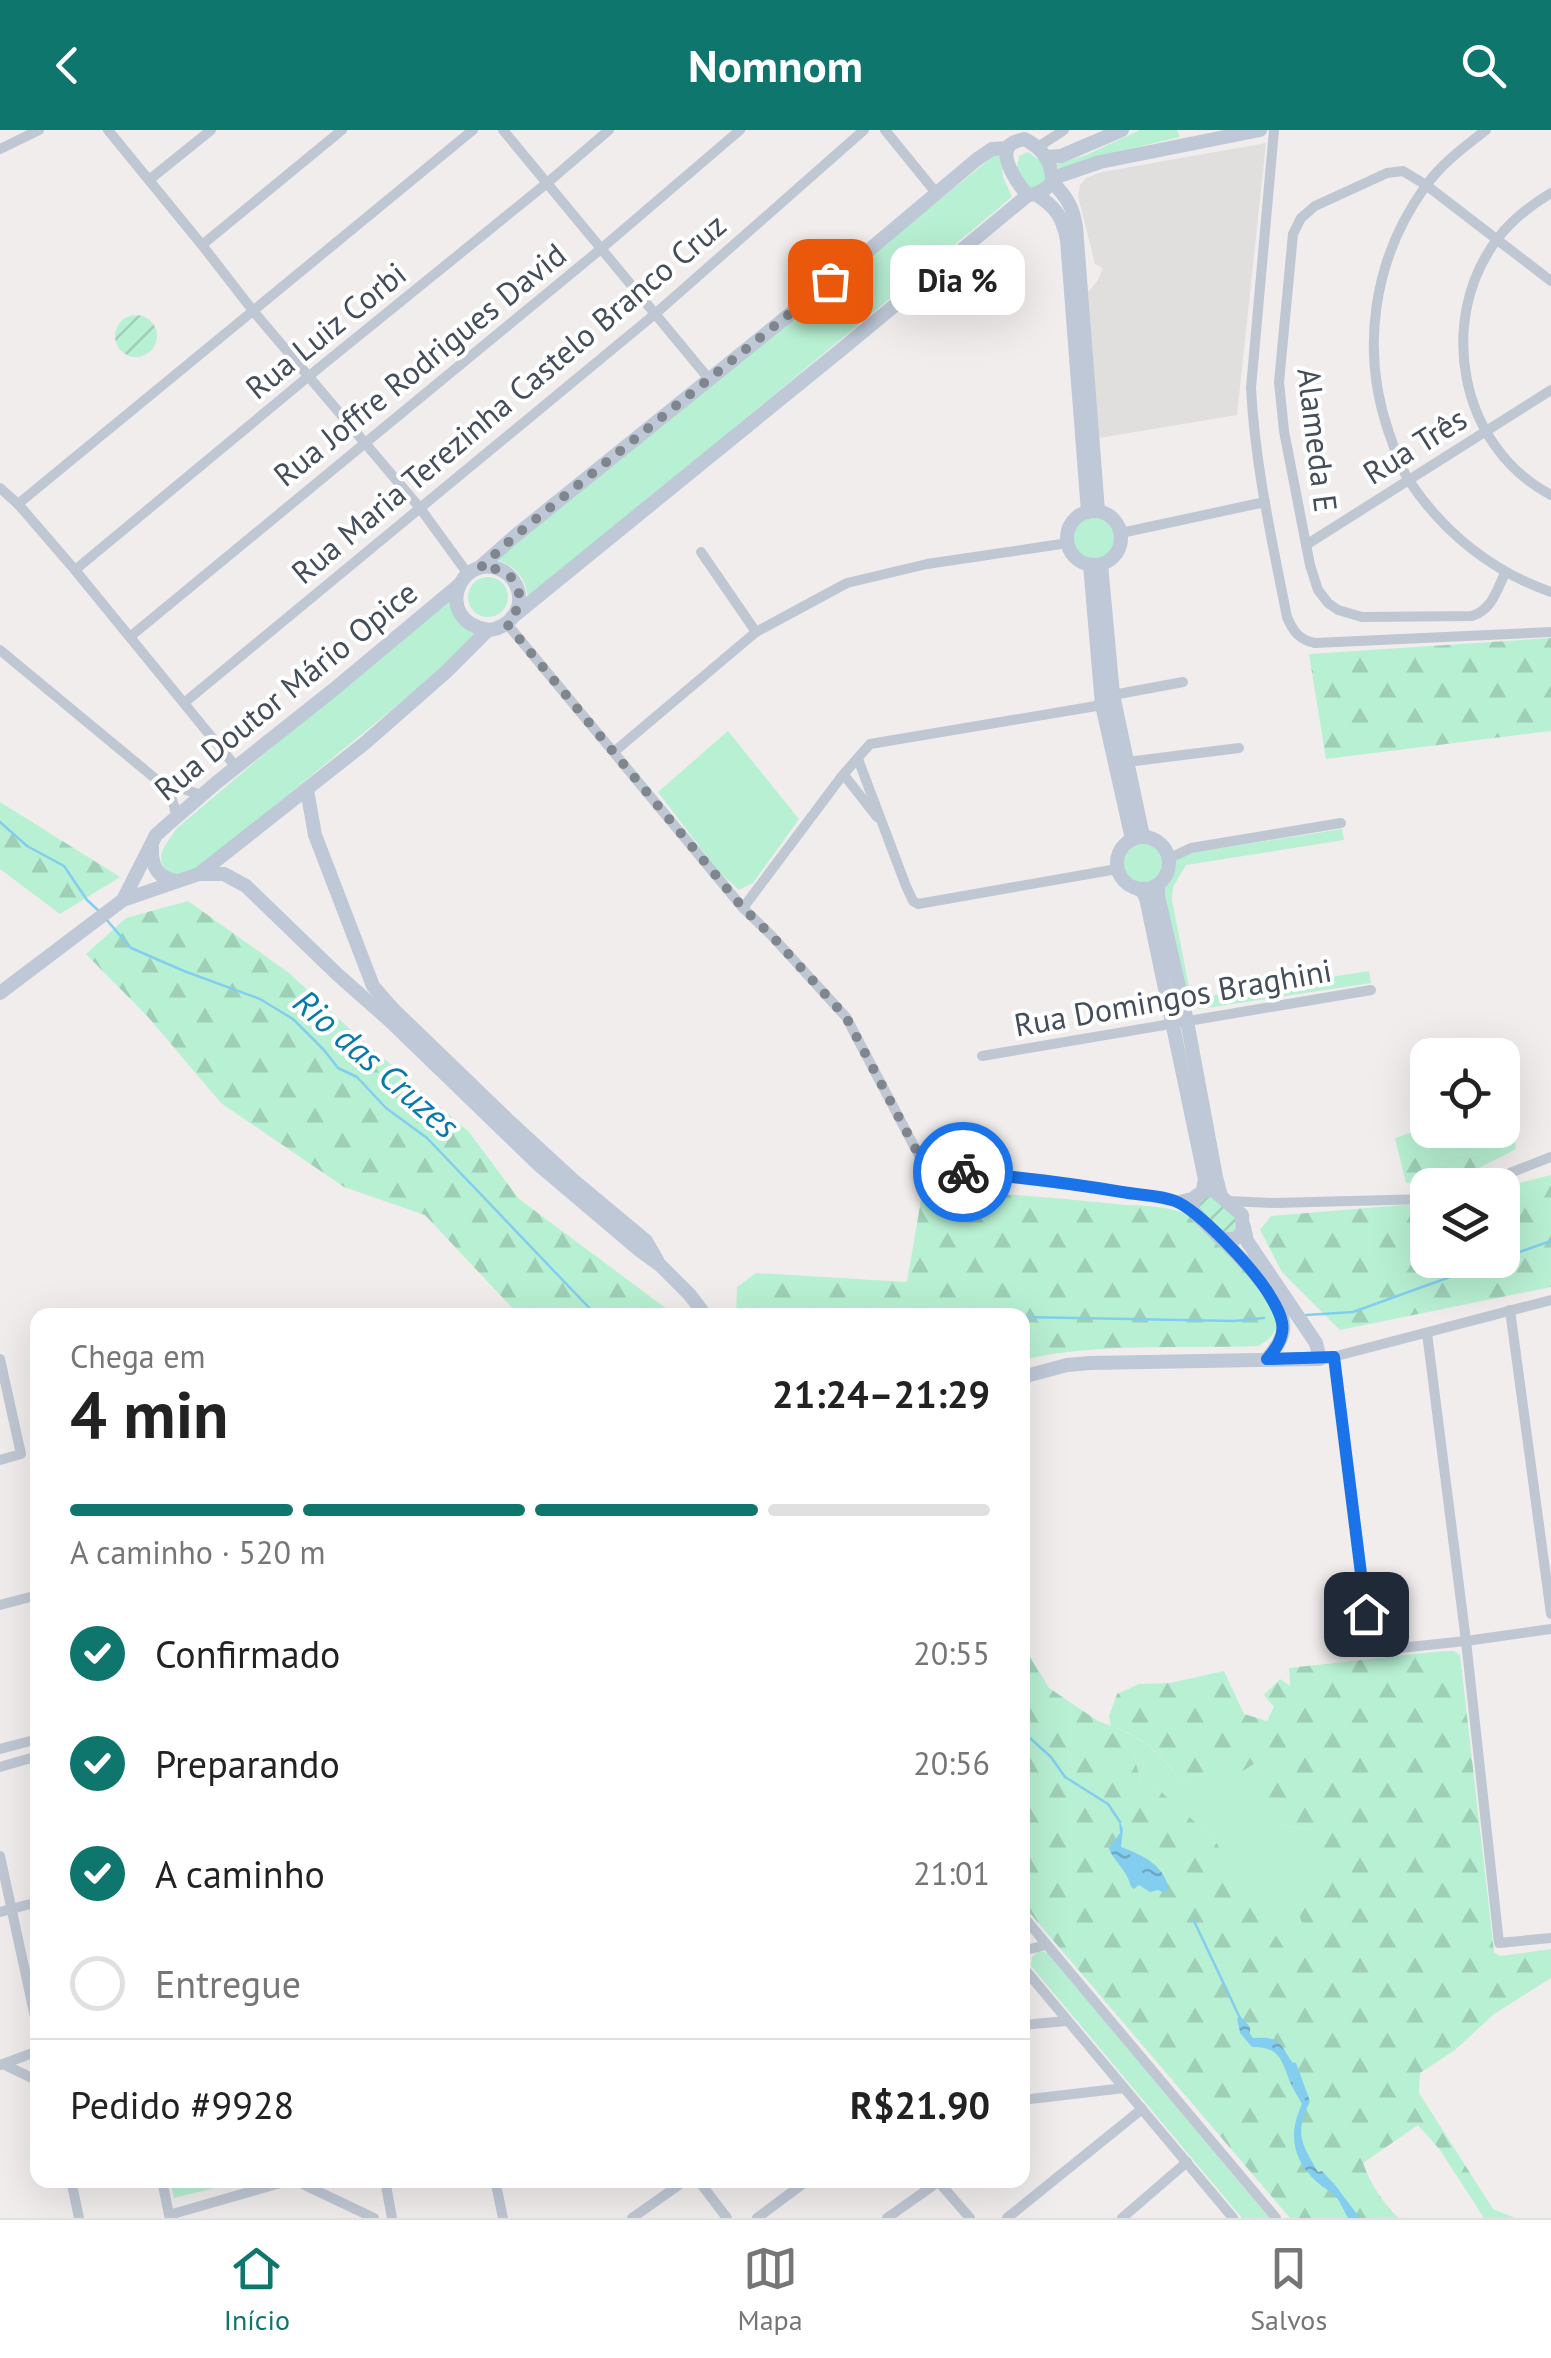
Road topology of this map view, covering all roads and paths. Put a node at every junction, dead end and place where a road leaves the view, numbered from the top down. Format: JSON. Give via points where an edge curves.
{"nodes":[{"id":1,"x":38,"y":130,"type":"edge"},
{"id":2,"x":108,"y":130,"type":"edge"},
{"id":3,"x":211,"y":130,"type":"edge"},
{"id":4,"x":342,"y":130,"type":"edge"},
{"id":5,"x":474,"y":130,"type":"edge"},
{"id":6,"x":502,"y":130,"type":"edge"},
{"id":7,"x":609,"y":130,"type":"edge"},
{"id":8,"x":740,"y":130,"type":"edge"},
{"id":9,"x":864,"y":130,"type":"edge"},
{"id":10,"x":885,"y":130,"type":"edge"},
{"id":11,"x":1064,"y":130,"type":"edge"},
{"id":12,"x":1122,"y":130,"type":"edge"},
{"id":13,"x":1187,"y":130,"type":"edge"},
{"id":14,"x":1260,"y":130,"type":"edge"},
{"id":15,"x":1274,"y":130,"type":"edge"},
{"id":16,"x":1486,"y":130,"type":"edge"},
{"id":17,"x":1007,"y":140,"type":"edge"},
{"id":18,"x":1203,"y":140,"type":"junction"},
{"id":19,"x":1033,"y":144,"type":"edge"},
{"id":20,"x":0,"y":148,"type":"edge"},
{"id":21,"x":150,"y":180,"type":"junction"},
{"id":22,"x":1053,"y":180,"type":"junction"},
{"id":23,"x":547,"y":183,"type":"junction"},
{"id":24,"x":1426,"y":185,"type":"junction"},
{"id":25,"x":1551,"y":193,"type":"edge"},
{"id":26,"x":937,"y":194,"type":"junction"},
{"id":27,"x":1032,"y":194,"type":"junction"},
{"id":28,"x":1498,"y":239,"type":"junction"},
{"id":29,"x":202,"y":245,"type":"junction"},
{"id":30,"x":602,"y":248,"type":"junction"},
{"id":31,"x":1551,"y":280,"type":"edge"},
{"id":32,"x":254,"y":312,"type":"junction"},
{"id":33,"x":655,"y":314,"type":"junction"},
{"id":34,"x":309,"y":376,"type":"junction"},
{"id":35,"x":710,"y":379,"type":"junction"},
{"id":36,"x":1551,"y":390,"type":"edge"},
{"id":37,"x":1486,"y":431,"type":"junction"},
{"id":38,"x":366,"y":442,"type":"junction"},
{"id":39,"x":1408,"y":479,"type":"junction"},
{"id":40,"x":0,"y":488,"type":"edge"},
{"id":41,"x":1551,"y":494,"type":"edge"},
{"id":42,"x":1265,"y":502,"type":"junction"},
{"id":43,"x":18,"y":504,"type":"junction"},
{"id":44,"x":420,"y":508,"type":"junction"},
{"id":45,"x":1093,"y":512,"type":"junction"},
{"id":46,"x":1121,"y":532,"type":"junction"},
{"id":47,"x":1068,"y":543,"type":"junction"},
{"id":48,"x":1306,"y":544,"type":"junction"},
{"id":49,"x":701,"y":552,"type":"dead end"},
{"id":50,"x":1096,"y":565,"type":"junction"},
{"id":51,"x":76,"y":570,"type":"junction"},
{"id":52,"x":1504,"y":573,"type":"junction"},
{"id":53,"x":469,"y":575,"type":"junction"},
{"id":54,"x":1551,"y":592,"type":"edge"},
{"id":55,"x":511,"y":620,"type":"junction"},
{"id":56,"x":488,"y":630,"type":"junction"},
{"id":57,"x":756,"y":632,"type":"junction"},
{"id":58,"x":1551,"y":632,"type":"edge"},
{"id":59,"x":131,"y":636,"type":"junction"},
{"id":60,"x":0,"y":650,"type":"edge"},
{"id":61,"x":1184,"y":682,"type":"dead end"},
{"id":62,"x":1107,"y":700,"type":"junction"},
{"id":63,"x":184,"y":703,"type":"junction"},
{"id":64,"x":1239,"y":748,"type":"dead end"},
{"id":65,"x":615,"y":751,"type":"junction"},
{"id":66,"x":858,"y":759,"type":"junction"},
{"id":67,"x":1127,"y":762,"type":"junction"},
{"id":68,"x":236,"y":767,"type":"junction"},
{"id":69,"x":844,"y":775,"type":"junction"},
{"id":70,"x":157,"y":780,"type":"junction"},
{"id":71,"x":306,"y":790,"type":"junction"},
{"id":72,"x":201,"y":795,"type":"junction"},
{"id":73,"x":176,"y":817,"type":"junction"},
{"id":74,"x":1342,"y":823,"type":"dead end"},
{"id":75,"x":883,"y":826,"type":"junction"},
{"id":76,"x":1137,"y":837,"type":"junction"},
{"id":77,"x":152,"y":846,"type":"junction"},
{"id":78,"x":1170,"y":858,"type":"junction"},
{"id":79,"x":1117,"y":870,"type":"junction"},
{"id":80,"x":199,"y":874,"type":"junction"},
{"id":81,"x":178,"y":882,"type":"junction"},
{"id":82,"x":1158,"y":885,"type":"junction"},
{"id":83,"x":1138,"y":889,"type":"junction"},
{"id":84,"x":118,"y":904,"type":"junction"},
{"id":85,"x":743,"y":908,"type":"junction"},
{"id":86,"x":1371,"y":990,"type":"dead end"},
{"id":87,"x":0,"y":993,"type":"edge"},
{"id":88,"x":1180,"y":1022,"type":"junction"},
{"id":89,"x":982,"y":1056,"type":"dead end"},
{"id":90,"x":1551,"y":1157,"type":"edge"},
{"id":91,"x":1520,"y":1169,"type":"edge"},
{"id":92,"x":1200,"y":1193,"type":"junction"},
{"id":93,"x":1224,"y":1198,"type":"junction"},
{"id":94,"x":1410,"y":1199,"type":"edge"},
{"id":95,"x":1175,"y":1201,"type":"junction"},
{"id":96,"x":1274,"y":1203,"type":"junction"},
{"id":97,"x":1196,"y":1216,"type":"junction"},
{"id":98,"x":1244,"y":1224,"type":"junction"},
{"id":99,"x":1221,"y":1238,"type":"junction"},
{"id":100,"x":660,"y":1264,"type":"junction"},
{"id":101,"x":1551,"y":1300,"type":"edge"},
{"id":102,"x":700,"y":1308,"type":"edge"},
{"id":103,"x":1510,"y":1310,"type":"junction"},
{"id":104,"x":1426,"y":1332,"type":"junction"},
{"id":105,"x":1327,"y":1358,"type":"junction"},
{"id":106,"x":0,"y":1359,"type":"edge"},
{"id":107,"x":1267,"y":1359,"type":"junction"},
{"id":108,"x":1030,"y":1375,"type":"edge"},
{"id":109,"x":0,"y":1460,"type":"edge"},
{"id":110,"x":30,"y":1596,"type":"edge"},
{"id":111,"x":0,"y":1605,"type":"edge"},
{"id":112,"x":1551,"y":1614,"type":"edge"},
{"id":113,"x":1551,"y":1629,"type":"edge"},
{"id":114,"x":1466,"y":1642,"type":"junction"},
{"id":115,"x":30,"y":1741,"type":"edge"},
{"id":116,"x":0,"y":1749,"type":"edge"},
{"id":117,"x":30,"y":1758,"type":"edge"},
{"id":118,"x":0,"y":1767,"type":"edge"},
{"id":119,"x":0,"y":1856,"type":"edge"},
{"id":120,"x":30,"y":1904,"type":"edge"},
{"id":121,"x":5,"y":1910,"type":"edge"},
{"id":122,"x":1030,"y":1925,"type":"edge"},
{"id":123,"x":1551,"y":1938,"type":"edge"},
{"id":124,"x":1046,"y":1946,"type":"junction"},
{"id":125,"x":1030,"y":1949,"type":"edge"},
{"id":126,"x":1030,"y":1976,"type":"edge"},
{"id":127,"x":30,"y":2002,"type":"edge"},
{"id":128,"x":1067,"y":2020,"type":"junction"},
{"id":129,"x":1030,"y":2024,"type":"edge"},
{"id":130,"x":30,"y":2054,"type":"edge"},
{"id":131,"x":1,"y":2064,"type":"edge"},
{"id":132,"x":30,"y":2077,"type":"edge"},
{"id":133,"x":1124,"y":2088,"type":"junction"},
{"id":134,"x":1030,"y":2100,"type":"edge"},
{"id":135,"x":1142,"y":2109,"type":"junction"},
{"id":136,"x":1187,"y":2162,"type":"junction"},
{"id":137,"x":73,"y":2188,"type":"edge"},
{"id":138,"x":163,"y":2188,"type":"edge"},
{"id":139,"x":265,"y":2188,"type":"edge"},
{"id":140,"x":310,"y":2188,"type":"edge"},
{"id":141,"x":386,"y":2188,"type":"edge"},
{"id":142,"x":497,"y":2188,"type":"edge"},
{"id":143,"x":675,"y":2188,"type":"edge"},
{"id":144,"x":704,"y":2188,"type":"edge"},
{"id":145,"x":796,"y":2188,"type":"edge"},
{"id":146,"x":929,"y":2188,"type":"edge"},
{"id":147,"x":945,"y":2188,"type":"edge"},
{"id":148,"x":168,"y":2216,"type":"edge"},
{"id":149,"x":80,"y":2218,"type":"edge"},
{"id":150,"x":374,"y":2218,"type":"edge"},
{"id":151,"x":392,"y":2218,"type":"edge"},
{"id":152,"x":504,"y":2218,"type":"edge"},
{"id":153,"x":632,"y":2218,"type":"edge"},
{"id":154,"x":726,"y":2218,"type":"edge"},
{"id":155,"x":757,"y":2218,"type":"edge"},
{"id":156,"x":887,"y":2218,"type":"edge"},
{"id":157,"x":970,"y":2218,"type":"edge"},
{"id":158,"x":1007,"y":2218,"type":"edge"},
{"id":159,"x":1122,"y":2218,"type":"edge"},
{"id":160,"x":1233,"y":2218,"type":"edge"},
{"id":161,"x":1276,"y":2218,"type":"edge"}],
"edges":[{"from":1,"to":20,"type":"street"},
{"from":2,"to":21,"type":"street"},
{"from":3,"to":21,"type":"street"},
{"from":4,"to":29,"type":"street"},
{"from":5,"to":32,"type":"street"},
{"from":6,"to":23,"type":"street"},
{"from":7,"to":23,"type":"street","name":"Rua Luiz Corbi"},
{"from":8,"to":30,"type":"street","name":"Rua Joffre Rodrigues David"},
{"from":9,"to":33,"type":"street","name":"Rua Maria Terezinha Castelo Branco Cruz"},
{"from":10,"to":26,"type":"street"},
{"from":11,"to":19,"type":"street"},
{"from":12,"to":19,"type":"street","name":"Rua Doutor Mário Opice","via":[[1061,156]]},
{"from":13,"to":18,"type":"street"},
{"from":14,"to":18,"type":"street"},
{"from":15,"to":42,"type":"street","via":[[1251,388]]},
{"from":16,"to":24,"type":"street"},
{"from":17,"to":19,"type":"street","name":"Rua Doutor Mário Opice"},
{"from":17,"to":26,"type":"street","name":"Rua Doutor Mário Opice"},
{"from":17,"to":27,"type":"street","via":[[1013,175]]},
{"from":18,"to":22,"type":"street","via":[[1100,162]]},
{"from":19,"to":22,"type":"street"},
{"from":21,"to":29,"type":"street"},
{"from":22,"to":27,"type":"street"},
{"from":22,"to":45,"type":"street","via":[[1074,209]]},
{"from":23,"to":30,"type":"street"},
{"from":23,"to":34,"type":"street","name":"Rua Luiz Corbi"},
{"from":24,"to":28,"type":"street"},
{"from":24,"to":39,"type":"street","via":[[1388,256],[1375,321],[1380,406]]},
{"from":24,"to":48,"type":"street","name":"Alameda E","via":[[1403,171],[1387,172],[1308,211],[1293,234],[1279,382]]},
{"from":25,"to":28,"type":"street"},
{"from":26,"to":35,"type":"street","name":"Rua Doutor Mário Opice"},
{"from":27,"to":45,"type":"street","via":[[1064,222]]},
{"from":27,"to":55,"type":"street"},
{"from":28,"to":31,"type":"street"},
{"from":28,"to":37,"type":"street","via":[[1473,283],[1462,333],[1467,384]]},
{"from":29,"to":32,"type":"street"},
{"from":30,"to":33,"type":"street"},
{"from":30,"to":38,"type":"street","name":"Rua Joffre Rodrigues David"},
{"from":32,"to":34,"type":"street"},
{"from":32,"to":43,"type":"street"},
{"from":33,"to":35,"type":"street"},
{"from":33,"to":44,"type":"street","name":"Rua Maria Terezinha Castelo Branco Cruz"},
{"from":34,"to":38,"type":"street"},
{"from":34,"to":51,"type":"street","name":"Rua Luiz Corbi"},
{"from":35,"to":53,"type":"street","name":"Rua Doutor Mário Opice"},
{"from":36,"to":37,"type":"street","name":"Rua Três"},
{"from":37,"to":39,"type":"street","name":"Rua Três"},
{"from":37,"to":41,"type":"street","via":[[1520,474]]},
{"from":38,"to":44,"type":"street"},
{"from":38,"to":59,"type":"street","name":"Rua Joffre Rodrigues David"},
{"from":39,"to":48,"type":"street","name":"Rua Três"},
{"from":39,"to":52,"type":"street","via":[[1455,535]]},
{"from":40,"to":43,"type":"street"},
{"from":42,"to":46,"type":"street"},
{"from":42,"to":58,"type":"street","via":[[1287,617],[1298,636],[1315,643]]},
{"from":43,"to":51,"type":"street"},
{"from":44,"to":53,"type":"street"},
{"from":44,"to":63,"type":"street","name":"Rua Maria Terezinha Castelo Branco Cruz"},
{"from":45,"to":46,"type":"street","via":[[1108,515]]},
{"from":45,"to":47,"type":"street","via":[[1072,524]]},
{"from":46,"to":50,"type":"street","via":[[1117,552]]},
{"from":47,"to":50,"type":"street","via":[[1080,561]]},
{"from":47,"to":57,"type":"street","via":[[847,583]]},
{"from":48,"to":52,"type":"street","name":"Alameda E","via":[[1328,603],[1362,616],[1472,616],[1491,604]]},
{"from":49,"to":57,"type":"street"},
{"from":50,"to":62,"type":"street"},
{"from":51,"to":59,"type":"street"},
{"from":52,"to":54,"type":"street"},
{"from":53,"to":55,"type":"street","via":[[491,567],[512,578],[519,602]]},
{"from":53,"to":56,"type":"street","via":[[456,594],[457,607],[474,627]]},
{"from":53,"to":68,"type":"street","name":"Rua Doutor Mário Opice"},
{"from":55,"to":56,"type":"street"},
{"from":55,"to":65,"type":"street"},
{"from":56,"to":71,"type":"street"},
{"from":57,"to":65,"type":"street"},
{"from":59,"to":63,"type":"street"},
{"from":60,"to":70,"type":"street"},
{"from":61,"to":62,"type":"street"},
{"from":62,"to":66,"type":"street","via":[[892,738],[870,744]]},
{"from":62,"to":67,"type":"street"},
{"from":62,"to":76,"type":"street"},
{"from":63,"to":68,"type":"street"},
{"from":64,"to":67,"type":"street"},
{"from":65,"to":85,"type":"street"},
{"from":66,"to":69,"type":"street"},
{"from":66,"to":75,"type":"street"},
{"from":67,"to":76,"type":"street"},
{"from":68,"to":72,"type":"street","name":"Rua Doutor Mário Opice"},
{"from":69,"to":75,"type":"street"},
{"from":69,"to":85,"type":"street"},
{"from":70,"to":72,"type":"street"},
{"from":70,"to":73,"type":"street","via":[[174,800]]},
{"from":71,"to":80,"type":"street"},
{"from":71,"to":100,"type":"street","via":[[316,835],[373,986],[574,1182],[646,1241]]},
{"from":72,"to":73,"type":"street","name":"Rua Doutor Mário Opice"},
{"from":73,"to":77,"type":"street","name":"Rua Doutor Mário Opice"},
{"from":74,"to":78,"type":"street","via":[[1192,848]]},
{"from":75,"to":79,"type":"street","via":[[918,904]]},
{"from":76,"to":78,"type":"street","via":[[1160,842]]},
{"from":76,"to":79,"type":"street","via":[[1120,851]]},
{"from":77,"to":81,"type":"street","via":[[158,873]]},
{"from":77,"to":84,"type":"street","name":"Rua Doutor Mário Opice"},
{"from":78,"to":82,"type":"street"},
{"from":79,"to":83,"type":"street"},
{"from":80,"to":81,"type":"street"},
{"from":80,"to":100,"type":"street","via":[[224,874],[246,886],[540,1166]]},
{"from":81,"to":84,"type":"street"},
{"from":82,"to":83,"type":"street"},
{"from":82,"to":88,"type":"street"},
{"from":83,"to":88,"type":"street"},
{"from":84,"to":87,"type":"street"},
{"from":85,"to":95,"type":"street","via":[[846,1017],[924,1165]]},
{"from":86,"to":88,"type":"street","name":"Rua Domingos Braghini"},
{"from":88,"to":89,"type":"street","name":"Rua Domingos Braghini"},
{"from":88,"to":92,"type":"street","via":[[1204,1179]]},
{"from":88,"to":93,"type":"street"},
{"from":90,"to":91,"type":"street"},
{"from":92,"to":93,"type":"street","via":[[1212,1190]]},
{"from":92,"to":95,"type":"street"},
{"from":92,"to":97,"type":"street","via":[[1192,1206]]},
{"from":93,"to":96,"type":"street"},
{"from":93,"to":98,"type":"street"},
{"from":94,"to":96,"type":"street"},
{"from":95,"to":97,"type":"street"},
{"from":96,"to":98,"type":"street"},
{"from":97,"to":99,"type":"street"},
{"from":98,"to":99,"type":"street","via":[[1234,1239]]},
{"from":98,"to":105,"type":"street","via":[[1247,1241]]},
{"from":99,"to":107,"type":"street","via":[[1252,1268],[1280,1311],[1283,1330]]},
{"from":100,"to":102,"type":"street"},
{"from":101,"to":103,"type":"street"},
{"from":103,"to":104,"type":"street"},
{"from":103,"to":112,"type":"street"},
{"from":104,"to":105,"type":"street"},
{"from":104,"to":114,"type":"street"},
{"from":105,"to":107,"type":"street"},
{"from":105,"to":114,"type":"street","via":[[1371,1651]]},
{"from":106,"to":109,"type":"street","via":[[21,1454]]},
{"from":107,"to":108,"type":"street","via":[[1090,1364]]},
{"from":110,"to":111,"type":"street"},
{"from":113,"to":114,"type":"street"},
{"from":114,"to":123,"type":"street","via":[[1500,1943]]},
{"from":115,"to":116,"type":"street"},
{"from":117,"to":118,"type":"street"},
{"from":119,"to":121,"type":"street"},
{"from":120,"to":121,"type":"street"},
{"from":121,"to":127,"type":"street"},
{"from":122,"to":124,"type":"street"},
{"from":124,"to":125,"type":"street"},
{"from":124,"to":161,"type":"street"},
{"from":126,"to":128,"type":"street"},
{"from":128,"to":129,"type":"street"},
{"from":128,"to":133,"type":"street"},
{"from":130,"to":131,"type":"street"},
{"from":131,"to":132,"type":"street"},
{"from":133,"to":134,"type":"street"},
{"from":133,"to":135,"type":"street"},
{"from":135,"to":136,"type":"street"},
{"from":135,"to":158,"type":"street"},
{"from":136,"to":159,"type":"street"},
{"from":136,"to":160,"type":"street"},
{"from":137,"to":149,"type":"street"},
{"from":138,"to":148,"type":"street"},
{"from":139,"to":148,"type":"street"},
{"from":140,"to":150,"type":"street"},
{"from":141,"to":151,"type":"street"},
{"from":142,"to":152,"type":"street"},
{"from":143,"to":153,"type":"street"},
{"from":144,"to":154,"type":"street"},
{"from":145,"to":155,"type":"street"},
{"from":146,"to":156,"type":"street"},
{"from":147,"to":157,"type":"street"}]}
